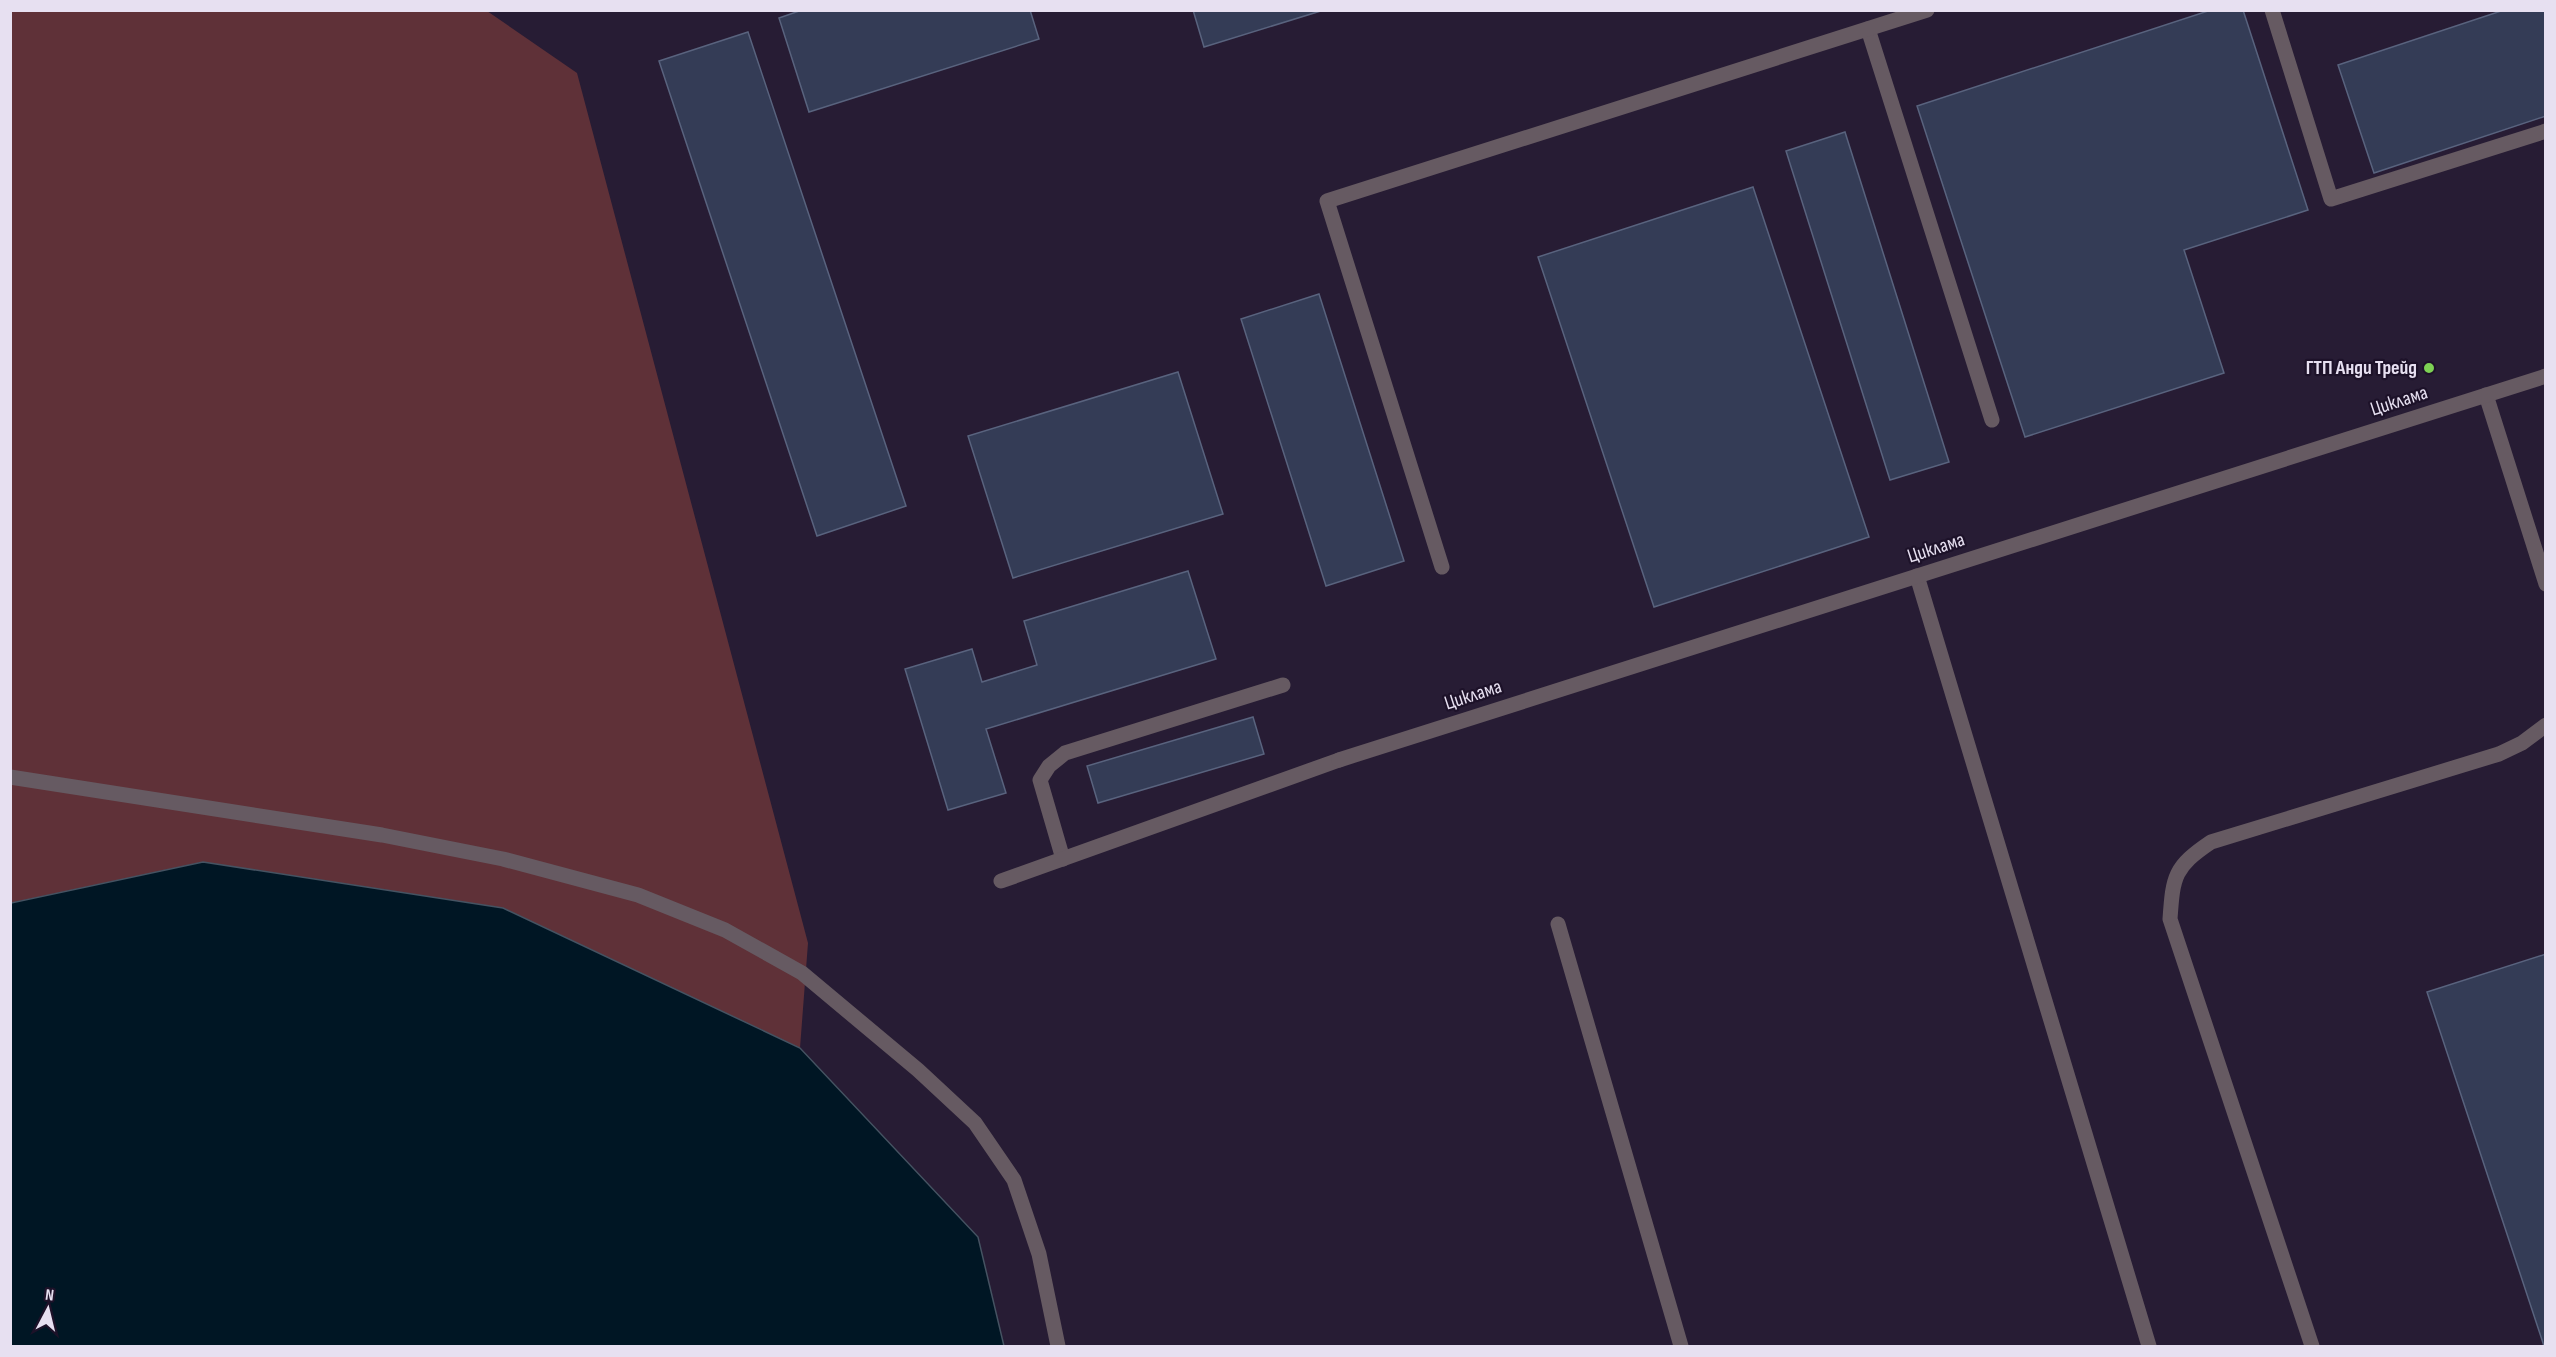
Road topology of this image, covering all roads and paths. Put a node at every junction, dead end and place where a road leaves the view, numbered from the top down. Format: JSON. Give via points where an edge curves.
{"nodes":[{"id":1,"x":1927,"y":10,"type":"edge"},
{"id":2,"x":2272,"y":10,"type":"edge"},
{"id":3,"x":1868,"y":29,"type":"junction"},
{"id":4,"x":2546,"y":131,"type":"edge"},
{"id":5,"x":2546,"y":376,"type":"edge"},
{"id":6,"x":2486,"y":395,"type":"junction"},
{"id":7,"x":1992,"y":420,"type":"dead end"},
{"id":8,"x":1442,"y":567,"type":"dead end"},
{"id":9,"x":1917,"y":576,"type":"junction"},
{"id":10,"x":2546,"y":584,"type":"edge"},
{"id":11,"x":1283,"y":685,"type":"dead end"},
{"id":12,"x":2546,"y":725,"type":"edge"},
{"id":13,"x":10,"y":777,"type":"edge"},
{"id":14,"x":1063,"y":859,"type":"junction"},
{"id":15,"x":1001,"y":881,"type":"dead end"},
{"id":16,"x":1558,"y":924,"type":"dead end"},
{"id":17,"x":1058,"y":1347,"type":"edge"},
{"id":18,"x":1682,"y":1347,"type":"edge"},
{"id":19,"x":2149,"y":1347,"type":"edge"},
{"id":20,"x":2312,"y":1347,"type":"edge"}],
"edges":[{"from":1,"to":3,"type":"street"},
{"from":2,"to":4,"type":"street","via":[[2331,199]]},
{"from":3,"to":7,"type":"street"},
{"from":3,"to":8,"type":"street","via":[[1327,201]]},
{"from":5,"to":6,"type":"street","name":"Циклама"},
{"from":6,"to":9,"type":"street","name":"Циклама"},
{"from":6,"to":10,"type":"street"},
{"from":9,"to":14,"type":"street","name":"Циклама","via":[[1339,760]]},
{"from":9,"to":19,"type":"street"},
{"from":11,"to":14,"type":"street","via":[[1065,753],[1040,780]]},
{"from":12,"to":20,"type":"street","via":[[2499,754],[2211,842],[2185,860],[2172,888],[2170,919]]},
{"from":13,"to":17,"type":"street","via":[[382,835],[503,859],[638,895],[725,930],[802,973],[975,1123],[1014,1180],[1039,1254]]},
{"from":14,"to":15,"type":"street","name":"Циклама"},
{"from":16,"to":18,"type":"street"}]}
